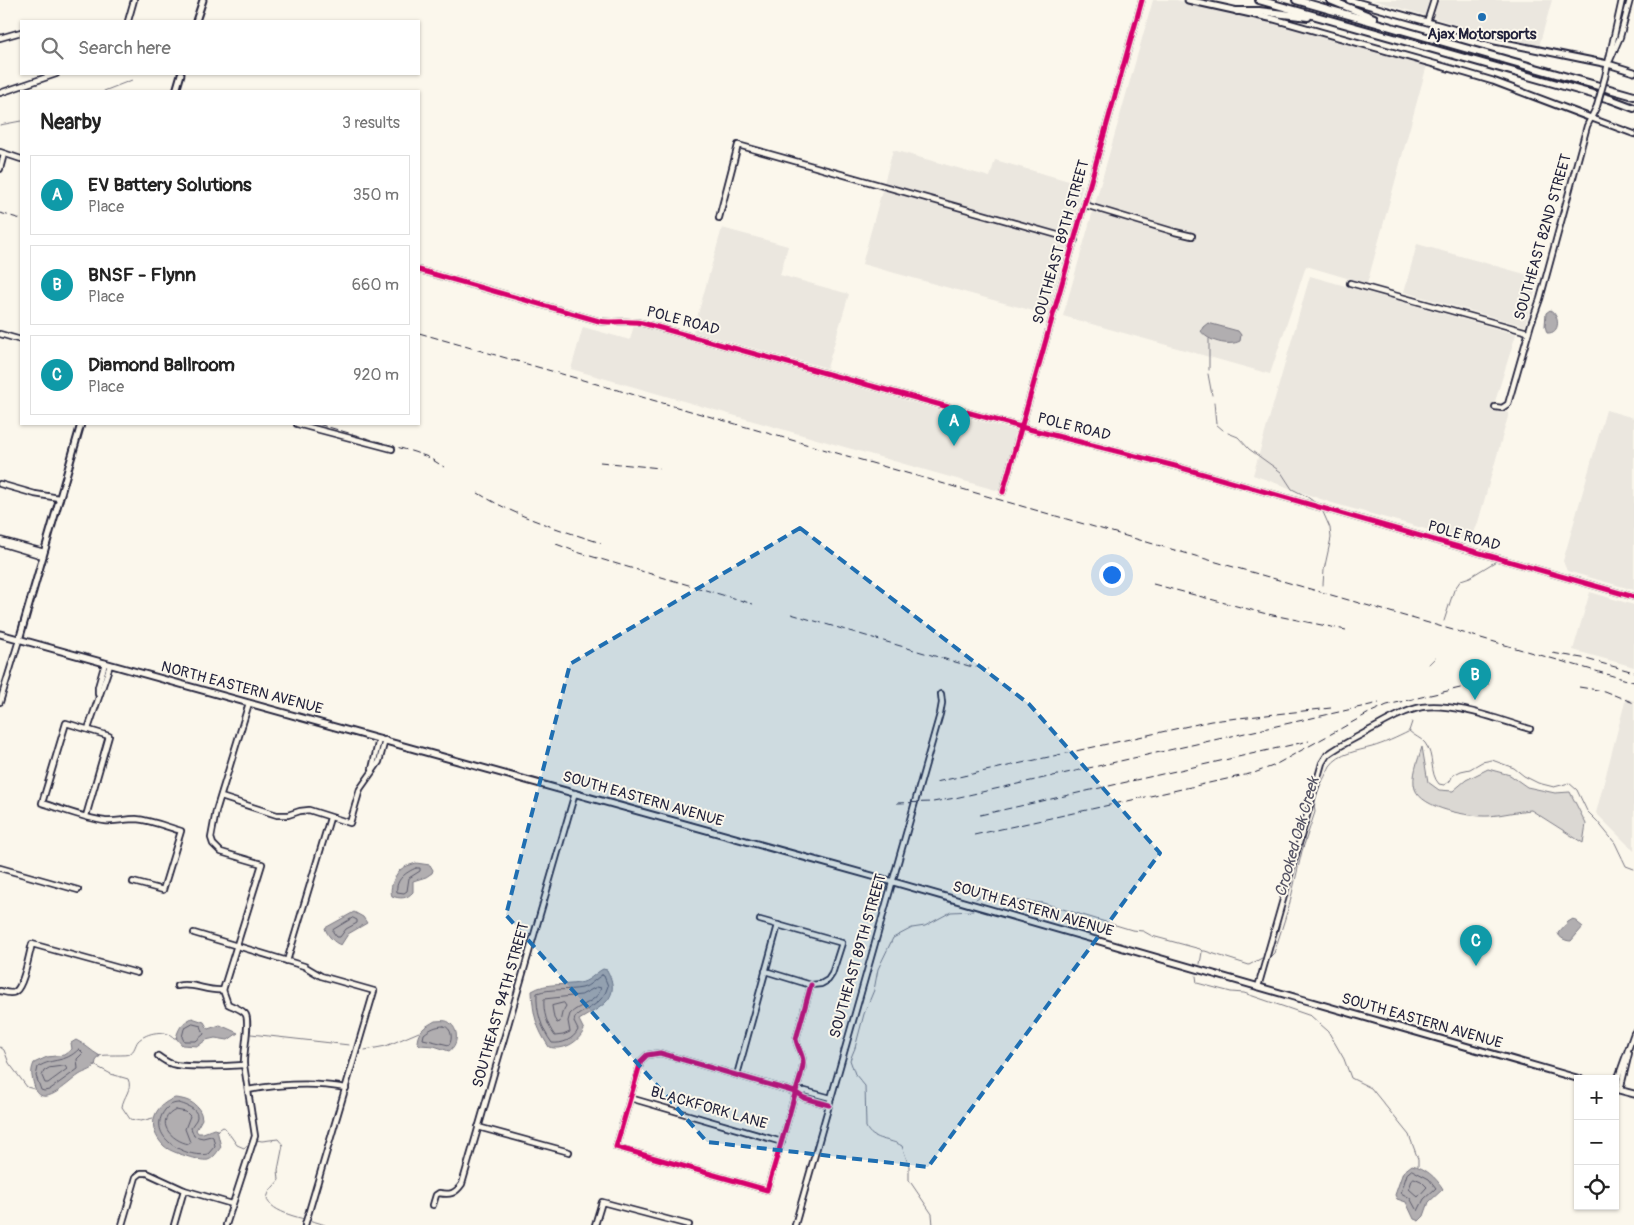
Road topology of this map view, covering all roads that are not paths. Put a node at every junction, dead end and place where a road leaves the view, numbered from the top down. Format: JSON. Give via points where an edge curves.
{"nodes":[{"id":1,"x":133,"y":0,"type":"edge"},
{"id":2,"x":202,"y":0,"type":"edge"},
{"id":3,"x":1142,"y":0,"type":"edge"},
{"id":4,"x":1188,"y":0,"type":"edge"},
{"id":5,"x":1259,"y":0,"type":"edge"},
{"id":6,"x":1296,"y":0,"type":"edge"},
{"id":7,"x":1330,"y":0,"type":"edge"},
{"id":8,"x":1350,"y":0,"type":"edge"},
{"id":9,"x":1434,"y":0,"type":"edge"},
{"id":10,"x":1622,"y":0,"type":"edge"},
{"id":11,"x":1630,"y":0,"type":"edge"},
{"id":12,"x":1237,"y":11,"type":"junction"},
{"id":13,"x":1323,"y":18,"type":"junction"},
{"id":14,"x":128,"y":20,"type":"edge"},
{"id":15,"x":196,"y":20,"type":"edge"},
{"id":16,"x":1427,"y":22,"type":"junction"},
{"id":17,"x":1401,"y":30,"type":"junction"},
{"id":18,"x":20,"y":32,"type":"edge"},
{"id":19,"x":0,"y":38,"type":"edge"},
{"id":20,"x":1608,"y":64,"type":"junction"},
{"id":21,"x":1634,"y":72,"type":"edge"},
{"id":22,"x":53,"y":75,"type":"edge"},
{"id":23,"x":181,"y":75,"type":"edge"},
{"id":24,"x":176,"y":90,"type":"edge"},
{"id":25,"x":0,"y":93,"type":"edge"},
{"id":26,"x":1634,"y":96,"type":"edge"},
{"id":27,"x":1634,"y":108,"type":"edge"},
{"id":28,"x":1592,"y":118,"type":"junction"},
{"id":29,"x":1634,"y":134,"type":"edge"},
{"id":30,"x":2,"y":153,"type":"edge"},
{"id":31,"x":20,"y":159,"type":"edge"},
{"id":32,"x":0,"y":169,"type":"edge"},
{"id":33,"x":1085,"y":205,"type":"junction"},
{"id":34,"x":720,"y":218,"type":"dead end"},
{"id":35,"x":1192,"y":236,"type":"dead end"},
{"id":36,"x":1075,"y":240,"type":"junction"},
{"id":37,"x":420,"y":270,"type":"edge"},
{"id":38,"x":1350,"y":283,"type":"dead end"},
{"id":39,"x":1528,"y":332,"type":"junction"},
{"id":40,"x":0,"y":334,"type":"edge"},
{"id":41,"x":20,"y":340,"type":"edge"},
{"id":42,"x":1495,"y":407,"type":"dead end"},
{"id":43,"x":80,"y":425,"type":"edge"},
{"id":44,"x":301,"y":425,"type":"edge"},
{"id":45,"x":1021,"y":427,"type":"junction"},
{"id":46,"x":392,"y":449,"type":"dead end"},
{"id":47,"x":0,"y":484,"type":"edge"},
{"id":48,"x":1003,"y":492,"type":"dead end"},
{"id":49,"x":59,"y":498,"type":"junction"},
{"id":50,"x":0,"y":542,"type":"edge"},
{"id":51,"x":43,"y":554,"type":"junction"},
{"id":52,"x":1634,"y":597,"type":"edge"},
{"id":53,"x":0,"y":634,"type":"edge"},
{"id":54,"x":19,"y":640,"type":"junction"},
{"id":55,"x":107,"y":664,"type":"junction"},
{"id":56,"x":941,"y":694,"type":"dead end"},
{"id":57,"x":0,"y":702,"type":"edge"},
{"id":58,"x":249,"y":703,"type":"junction"},
{"id":59,"x":88,"y":729,"type":"junction"},
{"id":60,"x":1530,"y":729,"type":"dead end"},
{"id":61,"x":382,"y":739,"type":"junction"},
{"id":62,"x":478,"y":766,"type":"joint"},
{"id":63,"x":575,"y":793,"type":"junction"},
{"id":64,"x":221,"y":798,"type":"junction"},
{"id":65,"x":86,"y":816,"type":"junction"},
{"id":66,"x":330,"y":818,"type":"junction"},
{"id":67,"x":0,"y":868,"type":"edge"},
{"id":68,"x":133,"y":882,"type":"dead end"},
{"id":69,"x":892,"y":882,"type":"junction"},
{"id":70,"x":78,"y":890,"type":"dead end"},
{"id":71,"x":760,"y":920,"type":"dead end"},
{"id":72,"x":778,"y":925,"type":"junction"},
{"id":73,"x":194,"y":932,"type":"dead end"},
{"id":74,"x":237,"y":946,"type":"junction"},
{"id":75,"x":287,"y":961,"type":"junction"},
{"id":76,"x":765,"y":971,"type":"junction"},
{"id":77,"x":137,"y":973,"type":"dead end"},
{"id":78,"x":811,"y":984,"type":"junction"},
{"id":79,"x":178,"y":986,"type":"dead end"},
{"id":80,"x":1258,"y":987,"type":"junction"},
{"id":81,"x":223,"y":990,"type":"junction"},
{"id":82,"x":0,"y":991,"type":"edge"},
{"id":83,"x":1634,"y":1033,"type":"edge"},
{"id":84,"x":158,"y":1056,"type":"dead end"},
{"id":85,"x":244,"y":1065,"type":"junction"},
{"id":86,"x":736,"y":1074,"type":"junction"},
{"id":87,"x":1574,"y":1077,"type":"edge"},
{"id":88,"x":1619,"y":1083,"type":"edge"},
{"id":89,"x":346,"y":1088,"type":"junction"},
{"id":90,"x":1619,"y":1089,"type":"edge"},
{"id":91,"x":248,"y":1090,"type":"junction"},
{"id":92,"x":795,"y":1092,"type":"junction"},
{"id":93,"x":1634,"y":1094,"type":"edge"},
{"id":94,"x":630,"y":1098,"type":"junction"},
{"id":95,"x":831,"y":1098,"type":"junction"},
{"id":96,"x":829,"y":1105,"type":"junction"},
{"id":97,"x":478,"y":1127,"type":"junction"},
{"id":98,"x":782,"y":1142,"type":"junction"},
{"id":99,"x":568,"y":1152,"type":"dead end"},
{"id":100,"x":184,"y":1190,"type":"junction"},
{"id":101,"x":232,"y":1204,"type":"junction"},
{"id":102,"x":433,"y":1204,"type":"dead end"},
{"id":103,"x":122,"y":1225,"type":"edge"},
{"id":104,"x":174,"y":1225,"type":"edge"},
{"id":105,"x":226,"y":1225,"type":"edge"},
{"id":106,"x":305,"y":1225,"type":"edge"},
{"id":107,"x":595,"y":1225,"type":"edge"},
{"id":108,"x":689,"y":1225,"type":"edge"},
{"id":109,"x":795,"y":1225,"type":"edge"}],
"edges":[{"from":1,"to":14,"type":"street"},
{"from":2,"to":15,"type":"main road"},
{"from":3,"to":33,"type":"street","name":"SOUTHEAST 89TH STREET"},
{"from":4,"to":12,"type":"main road"},
{"from":5,"to":13,"type":"highway"},
{"from":6,"to":17,"type":"highway"},
{"from":7,"to":17,"type":"highway"},
{"from":8,"to":16,"type":"main road"},
{"from":9,"to":16,"type":"street"},
{"from":10,"to":20,"type":"street","name":"SOUTHEAST 82ND STREET"},
{"from":11,"to":20,"type":"street","name":"SOUTHEAST 82ND STREET","via":[[1620,37]]},
{"from":12,"to":13,"type":"highway"},
{"from":12,"to":28,"type":"main road","via":[[1475,76]]},
{"from":13,"to":27,"type":"highway"},
{"from":16,"to":20,"type":"main road","via":[[1501,42]]},
{"from":17,"to":26,"type":"highway"},
{"from":18,"to":19,"type":"street"},
{"from":20,"to":21,"type":"main road"},
{"from":20,"to":28,"type":"street","name":"SOUTHEAST 82ND STREET","bridge":true},
{"from":22,"to":25,"type":"street"},
{"from":23,"to":24,"type":"main road"},
{"from":28,"to":29,"type":"street"},
{"from":28,"to":39,"type":"street","name":"SOUTHEAST 82ND STREET"},
{"from":30,"to":31,"type":"street"},
{"from":30,"to":32,"type":"street"},
{"from":33,"to":35,"type":"street"},
{"from":33,"to":36,"type":"street","name":"SOUTHEAST 89TH STREET"},
{"from":34,"to":36,"type":"street","via":[[738,145]]},
{"from":36,"to":45,"type":"street","name":"SOUTHEAST 89TH STREET"},
{"from":37,"to":45,"type":"street","name":"POLE ROAD","via":[[599,321],[639,322]]},
{"from":38,"to":39,"type":"street"},
{"from":39,"to":42,"type":"street","name":"SOUTHEAST 82ND STREET","via":[[1508,404],[1502,408]]},
{"from":40,"to":41,"type":"street"},
{"from":43,"to":49,"type":"main road"},
{"from":44,"to":46,"type":"street"},
{"from":45,"to":48,"type":"street","name":"SOUTHEAST 89TH STREET"},
{"from":45,"to":52,"type":"street","name":"POLE ROAD","via":[[1176,466]]},
{"from":47,"to":49,"type":"street"},
{"from":49,"to":51,"type":"main road"},
{"from":50,"to":51,"type":"street"},
{"from":51,"to":54,"type":"main road"},
{"from":53,"to":54,"type":"main road","name":"NORTH EASTERN AVENUE"},
{"from":54,"to":55,"type":"main road","name":"NORTH EASTERN AVENUE"},
{"from":54,"to":57,"type":"street"},
{"from":55,"to":58,"type":"main road","name":"NORTH EASTERN AVENUE"},
{"from":55,"to":59,"type":"street"},
{"from":56,"to":69,"type":"street","name":"SOUTHEAST 89TH STREET","via":[[940,714]]},
{"from":58,"to":61,"type":"main road","name":"NORTH EASTERN AVENUE"},
{"from":58,"to":64,"type":"street"},
{"from":59,"to":65,"type":"street","via":[[109,736]]},
{"from":59,"to":65,"type":"street","via":[[66,723],[42,803]]},
{"from":60,"to":80,"type":"street","via":[[1454,708],[1423,707],[1393,718],[1327,755],[1322,762]]},
{"from":61,"to":62,"type":"main road","name":"NORTH EASTERN AVENUE"},
{"from":61,"to":66,"type":"street","via":[[379,762],[360,789],[350,823]]},
{"from":62,"to":63,"type":"main road","name":"SOUTH EASTERN AVENUE"},
{"from":63,"to":69,"type":"main road","name":"SOUTH EASTERN AVENUE"},
{"from":63,"to":97,"type":"street","name":"SOUTHEAST 94TH STREET"},
{"from":64,"to":66,"type":"street","via":[[277,815],[309,810]]},
{"from":64,"to":74,"type":"street","via":[[211,830],[213,844],[221,852],[262,864]]},
{"from":65,"to":68,"type":"street","via":[[112,822],[140,820],[180,831],[163,890]]},
{"from":66,"to":75,"type":"street"},
{"from":67,"to":70,"type":"street"},
{"from":69,"to":80,"type":"main road","name":"SOUTH EASTERN AVENUE"},
{"from":69,"to":95,"type":"street","name":"SOUTHEAST 89TH STREET"},
{"from":71,"to":72,"type":"street"},
{"from":72,"to":76,"type":"street"},
{"from":72,"to":78,"type":"street","via":[[842,943],[830,977],[821,984]]},
{"from":73,"to":74,"type":"street"},
{"from":74,"to":75,"type":"street"},
{"from":74,"to":81,"type":"street"},
{"from":75,"to":89,"type":"street","via":[[321,976],[374,991]]},
{"from":76,"to":78,"type":"street"},
{"from":76,"to":86,"type":"street"},
{"from":77,"to":82,"type":"street","via":[[32,944],[18,989],[12,993]]},
{"from":78,"to":92,"type":"street","via":[[796,1039],[804,1063]]},
{"from":79,"to":81,"type":"street","via":[[187,984],[205,990]]},
{"from":80,"to":87,"type":"main road","name":"SOUTH EASTERN AVENUE"},
{"from":81,"to":85,"type":"street","via":[[228,1004],[246,1015]]},
{"from":83,"to":88,"type":"street"},
{"from":84,"to":85,"type":"street","via":[[175,1065]]},
{"from":85,"to":91,"type":"street"},
{"from":86,"to":92,"type":"street"},
{"from":86,"to":94,"type":"street","via":[[660,1053],[647,1055],[640,1061]]},
{"from":89,"to":91,"type":"street","via":[[304,1084]]},
{"from":89,"to":106,"type":"street"},
{"from":90,"to":93,"type":"main road"},
{"from":91,"to":101,"type":"street","via":[[255,1136]]},
{"from":92,"to":95,"type":"street","via":[[806,1091]]},
{"from":92,"to":96,"type":"street"},
{"from":92,"to":98,"type":"street"},
{"from":94,"to":98,"type":"street","name":"BLACKFORK LANE"},
{"from":94,"to":98,"type":"street","via":[[616,1147],[767,1190]]},
{"from":95,"to":96,"type":"street","name":"SOUTHEAST 89TH STREET"},
{"from":96,"to":109,"type":"street","name":"SOUTHEAST 89TH STREET"},
{"from":97,"to":99,"type":"street"},
{"from":97,"to":102,"type":"street","name":"SOUTHEAST 94TH STREET","via":[[462,1184],[454,1193],[436,1195]]},
{"from":100,"to":101,"type":"street"},
{"from":100,"to":103,"type":"street","via":[[147,1172],[138,1174]]},
{"from":100,"to":104,"type":"street"},
{"from":101,"to":105,"type":"street"},
{"from":107,"to":108,"type":"street","via":[[602,1202]]}]}
